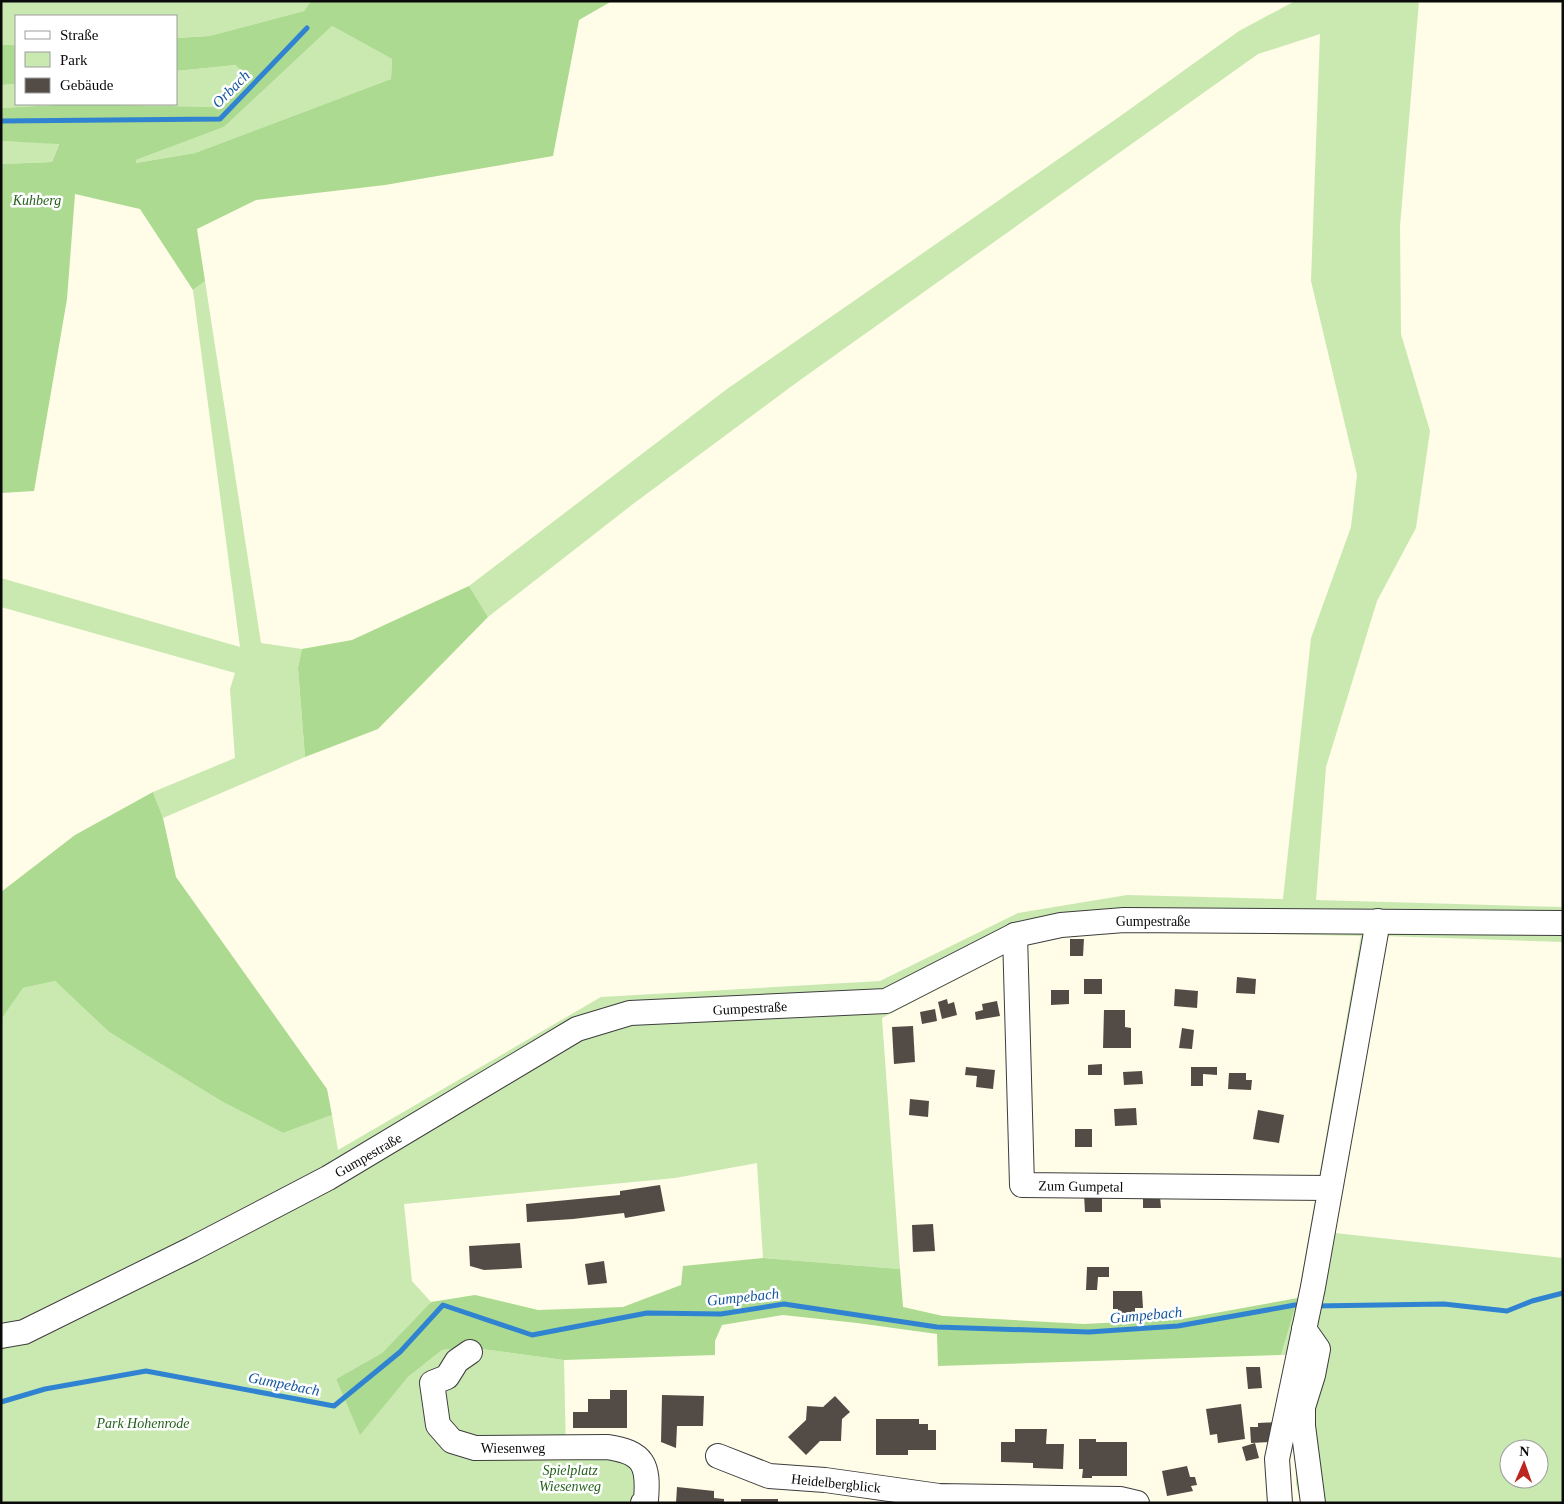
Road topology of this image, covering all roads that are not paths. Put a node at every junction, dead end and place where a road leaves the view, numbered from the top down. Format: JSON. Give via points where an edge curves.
{"nodes":[{"id":1,"x":1378,"y":921,"type":"junction"},
{"id":2,"x":1563,"y":923,"type":"edge"},
{"id":3,"x":1015,"y":935,"type":"junction"},
{"id":4,"x":1330,"y":1188,"type":"junction"},
{"id":5,"x":1305,"y":1328,"type":"junction"},
{"id":6,"x":1,"y":1336,"type":"edge"},
{"id":7,"x":470,"y":1352,"type":"dead end"},
{"id":8,"x":718,"y":1456,"type":"dead end"},
{"id":9,"x":643,"y":1503,"type":"edge"},
{"id":10,"x":1137,"y":1503,"type":"edge"},
{"id":11,"x":1280,"y":1503,"type":"edge"},
{"id":12,"x":1313,"y":1503,"type":"edge"}],
"edges":[{"from":1,"to":2,"type":"street","name":"Gumpestraße"},
{"from":1,"to":3,"type":"street","name":"Gumpestraße","via":[[1124,920],[1061,925]]},
{"from":1,"to":4,"type":"street"},
{"from":3,"to":4,"type":"street","name":"Zum Gumpetal","via":[[1022,1185]]},
{"from":3,"to":6,"type":"street","name":"Gumpestraße","via":[[886,1001],[630,1013],[577,1029],[328,1178],[192,1250],[24,1332]]},
{"from":4,"to":5,"type":"street"},
{"from":5,"to":11,"type":"street","via":[[1277,1459]]},
{"from":5,"to":12,"type":"street","via":[[1318,1349],[1303,1407]]},
{"from":7,"to":9,"type":"street","name":"Wiesenweg","via":[[457,1361],[447,1377],[432,1383],[438,1425],[452,1441],[475,1448],[607,1447],[625,1450],[637,1457],[644,1467],[647,1481]]},
{"from":8,"to":10,"type":"street","name":"Heidelbergblick","via":[[769,1476],[825,1480],[939,1496],[1120,1499]]}]}
